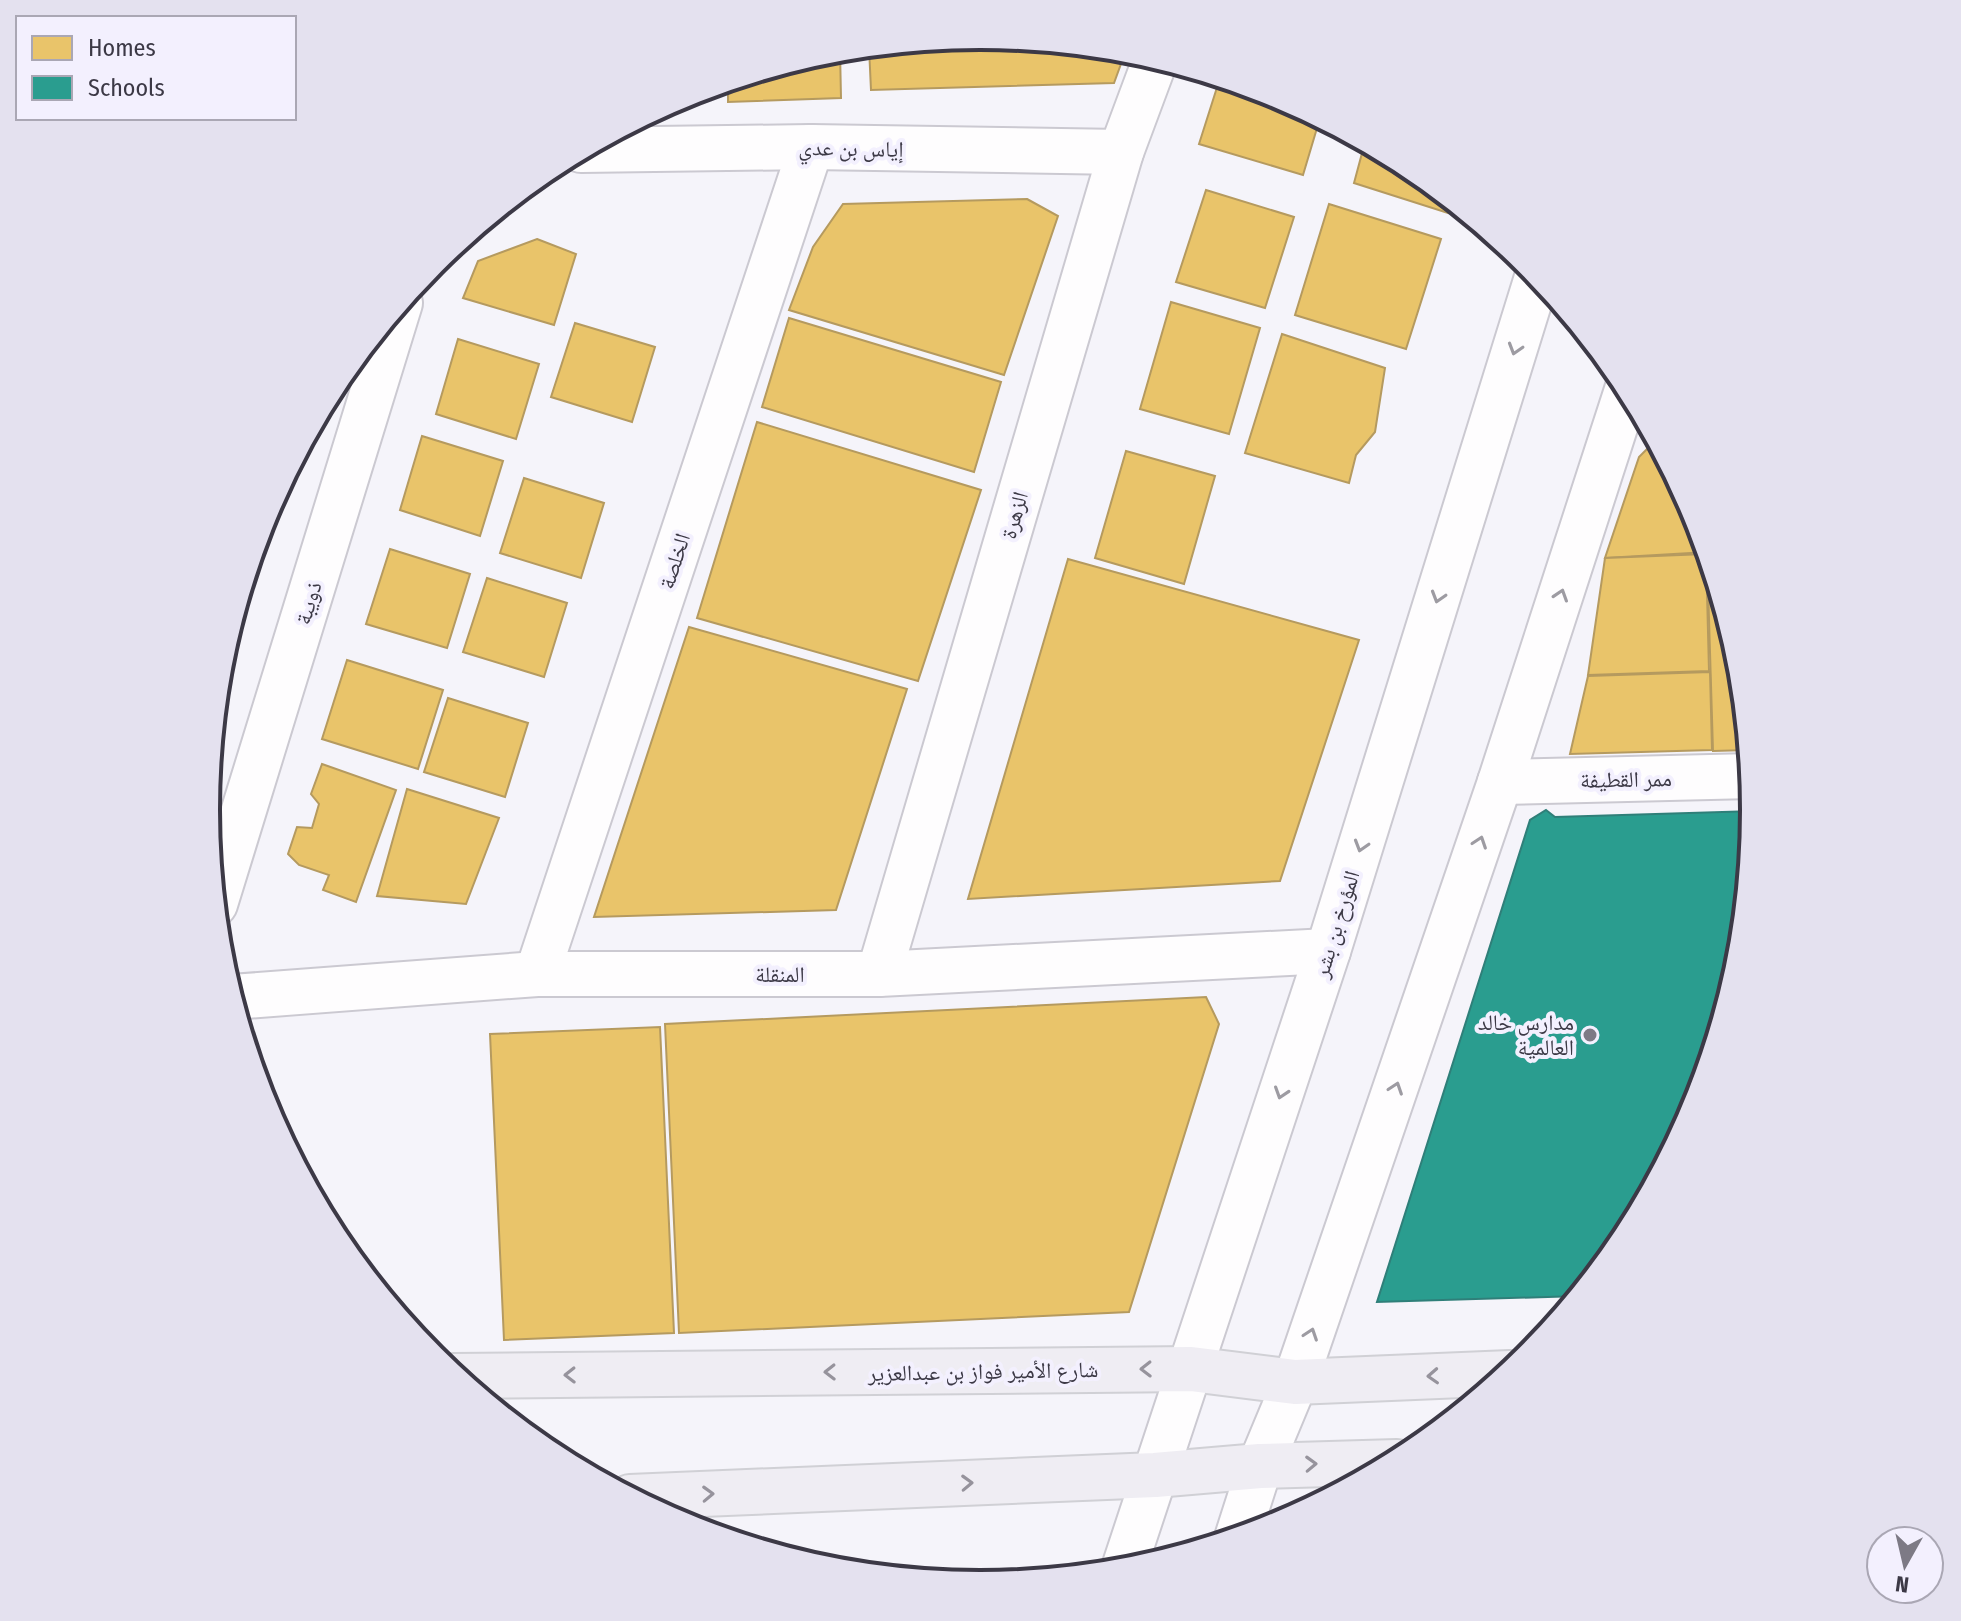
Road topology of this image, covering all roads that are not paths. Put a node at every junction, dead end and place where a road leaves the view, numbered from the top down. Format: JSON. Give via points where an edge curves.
{"nodes":[{"id":1,"x":1151,"y":70,"type":"edge"},
{"id":2,"x":811,"y":147,"type":"junction"},
{"id":3,"x":604,"y":150,"type":"edge"},
{"id":4,"x":1121,"y":152,"type":"junction"},
{"id":5,"x":1533,"y":289,"type":"edge"},
{"id":6,"x":392,"y":330,"type":"edge"},
{"id":7,"x":1623,"y":404,"type":"edge"},
{"id":8,"x":1740,"y":776,"type":"edge"},
{"id":9,"x":1500,"y":782,"type":"junction"},
{"id":10,"x":224,"y":876,"type":"edge"},
{"id":11,"x":1328,"y":951,"type":"junction"},
{"id":12,"x":537,"y":974,"type":"junction"},
{"id":13,"x":879,"y":974,"type":"junction"},
{"id":14,"x":244,"y":996,"type":"edge"},
{"id":15,"x":1191,"y":1369,"type":"junction"},
{"id":16,"x":1491,"y":1374,"type":"edge"},
{"id":17,"x":472,"y":1376,"type":"edge"},
{"id":18,"x":1295,"y":1382,"type":"junction"},
{"id":19,"x":1371,"y":1463,"type":"edge"},
{"id":20,"x":1260,"y":1466,"type":"junction"},
{"id":21,"x":1155,"y":1475,"type":"junction"},
{"id":22,"x":651,"y":1496,"type":"edge"},
{"id":23,"x":1241,"y":1525,"type":"edge"},
{"id":24,"x":1128,"y":1556,"type":"edge"}],
"edges":[{"from":1,"to":4,"type":"street","name":"الزهرة"},
{"from":2,"to":3,"type":"street","name":"إياس بن عدي"},
{"from":2,"to":4,"type":"street","name":"إياس بن عدي"},
{"from":2,"to":12,"type":"street","name":"الخلصة"},
{"from":4,"to":13,"type":"street","name":"الزهرة"},
{"from":5,"to":11,"type":"street","name":"المؤرخ بن بشر","one_way":true},
{"from":6,"to":10,"type":"street","name":"ذويبة"},
{"from":9,"to":7,"type":"street","one_way":true},
{"from":8,"to":9,"type":"street","name":"ممر القطيفة"},
{"from":18,"to":9,"type":"street","one_way":true},
{"from":11,"to":13,"type":"street","name":"المنقلة"},
{"from":11,"to":15,"type":"street","name":"المؤرخ بن بشر","one_way":true},
{"from":12,"to":13,"type":"street","name":"المنقلة"},
{"from":12,"to":14,"type":"street","name":"المنقلة"},
{"from":15,"to":17,"type":"main road","name":"شارع الأمير فواز بن عبدالعزير","one_way":true},
{"from":15,"to":18,"type":"main road","name":"شارع الأمير فواز بن عبدالعزير"},
{"from":15,"to":21,"type":"street","name":"المؤرخ بن بشر"},
{"from":16,"to":18,"type":"main road","name":"شارع الأمير فواز بن عبدالعزير","one_way":true},
{"from":18,"to":20,"type":"street"},
{"from":20,"to":19,"type":"main road","one_way":true},
{"from":20,"to":21,"type":"main road"},
{"from":20,"to":23,"type":"street"},
{"from":22,"to":21,"type":"main road","one_way":true},
{"from":21,"to":24,"type":"street","name":"المؤرخ بن بشر"}]}
